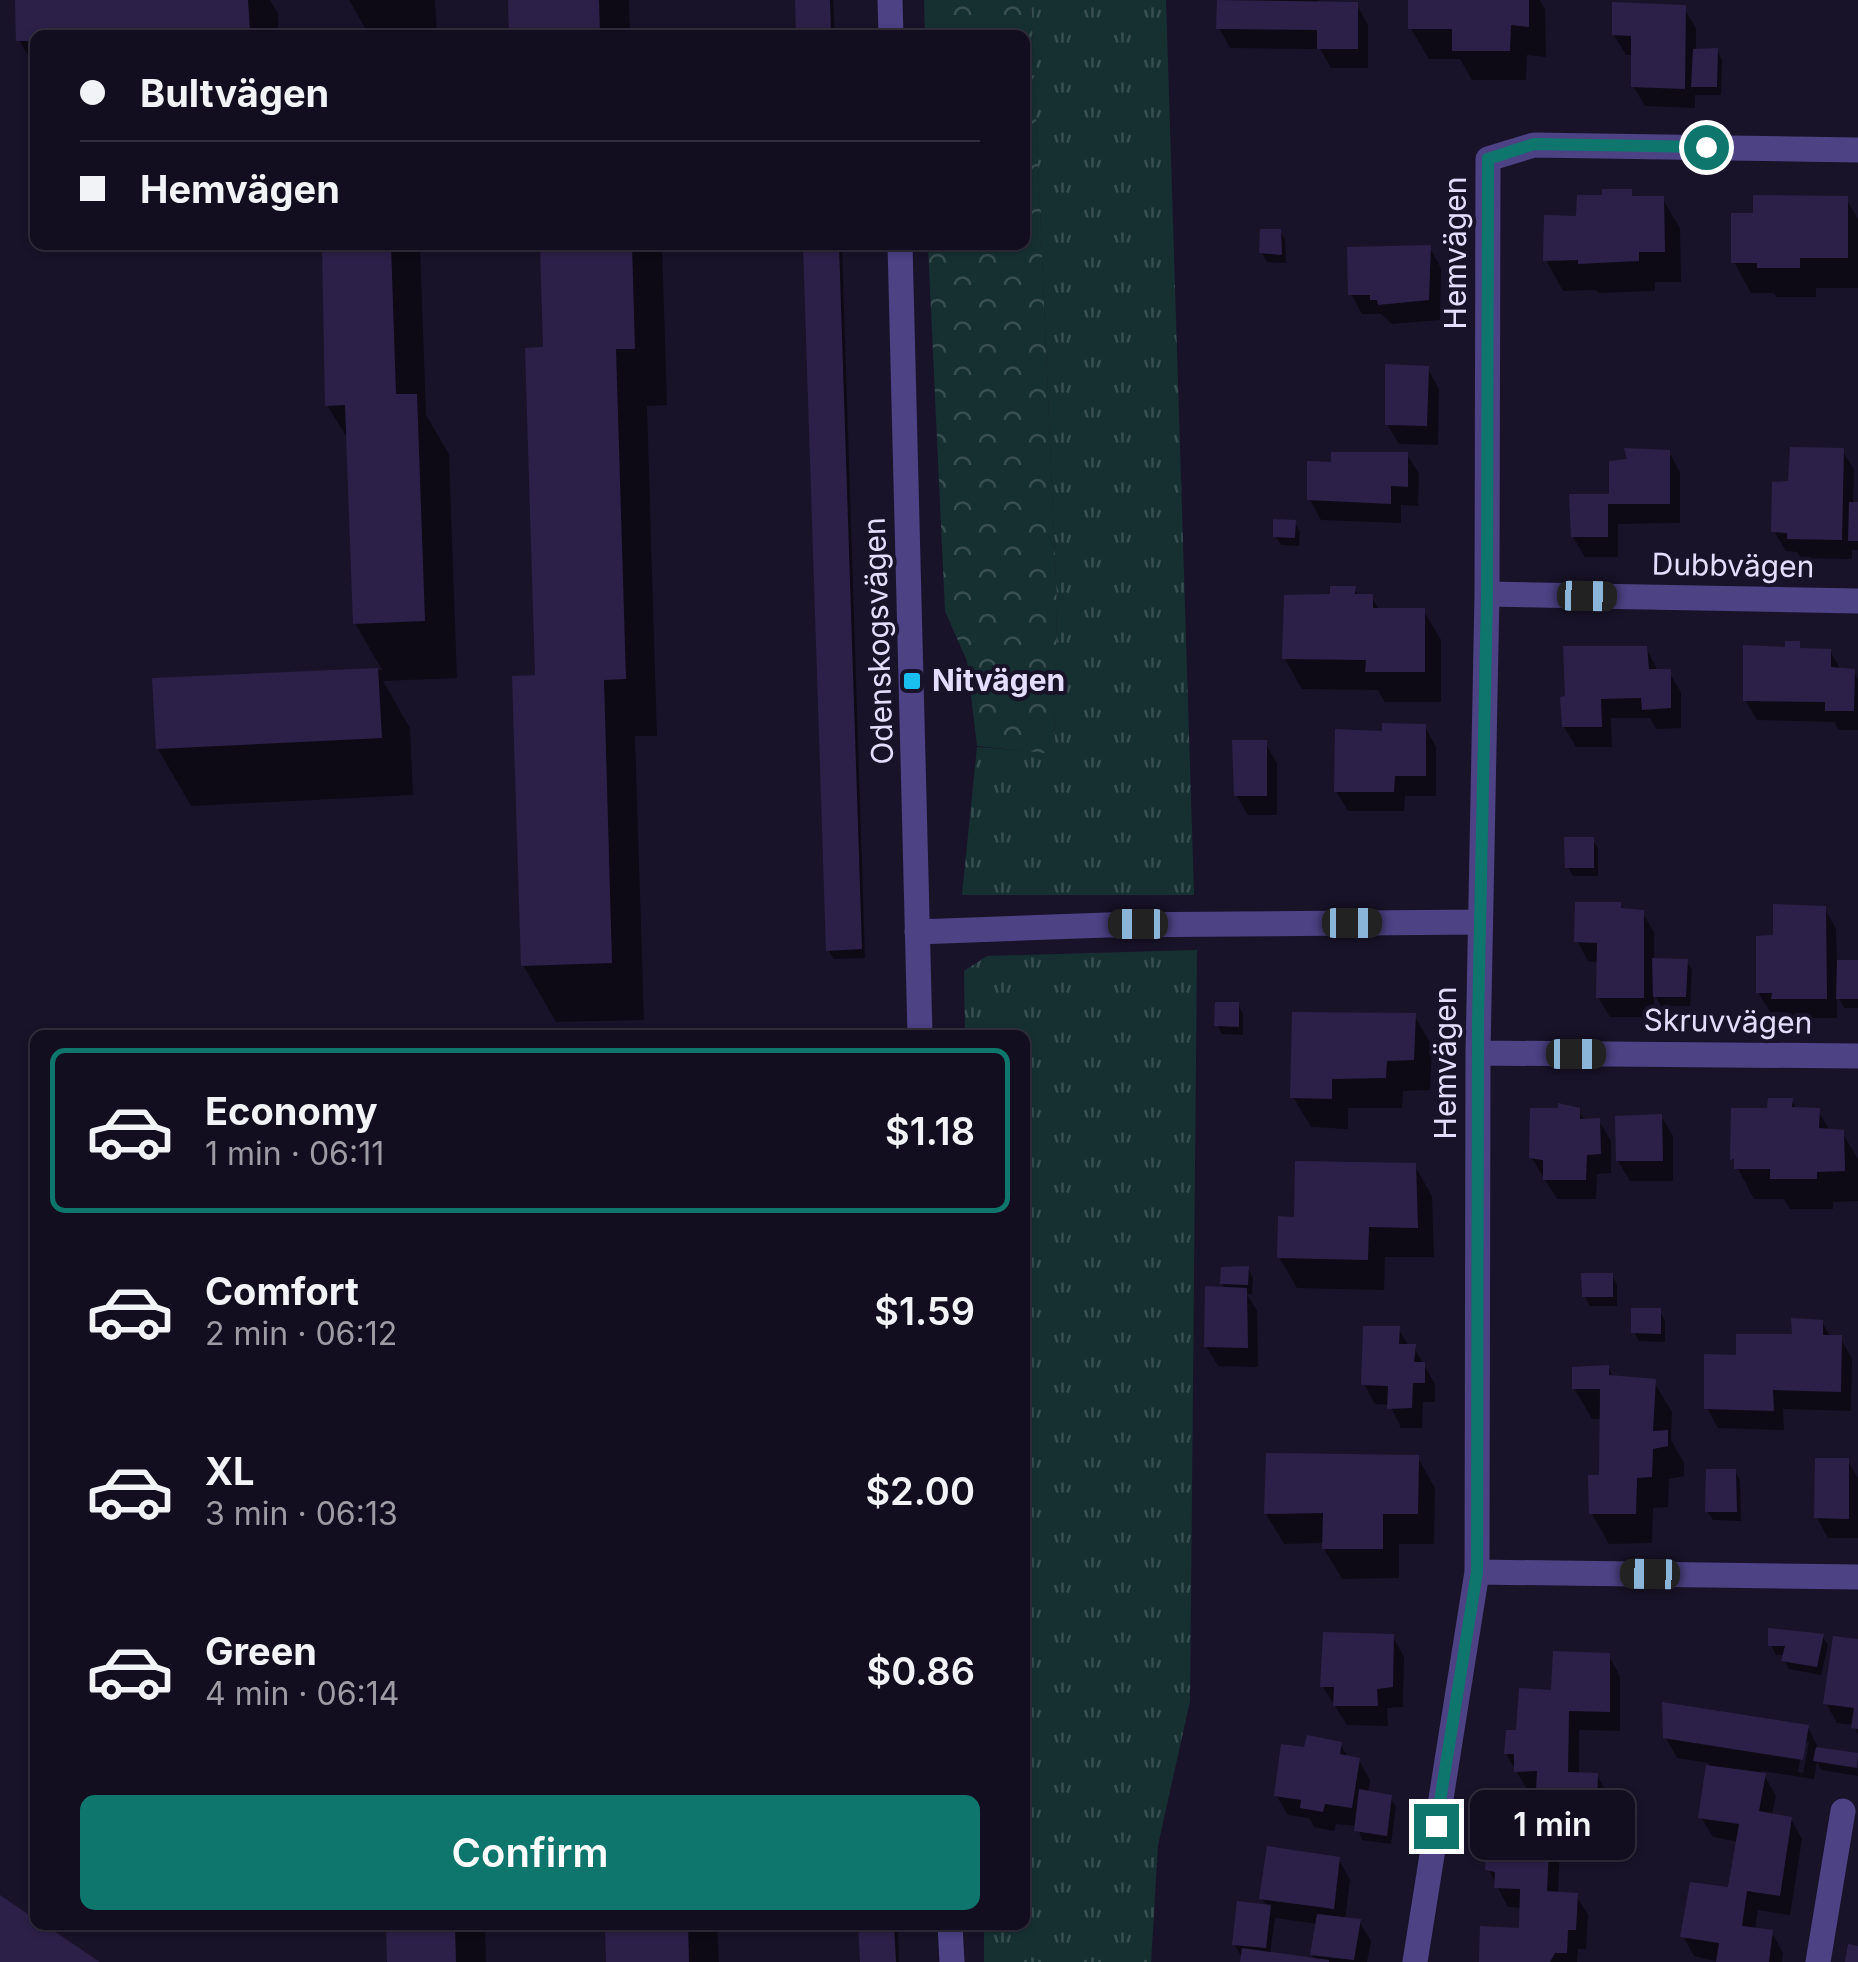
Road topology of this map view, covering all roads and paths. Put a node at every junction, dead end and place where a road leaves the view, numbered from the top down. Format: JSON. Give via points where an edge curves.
{"nodes":[{"id":1,"x":890,"y":0,"type":"edge"},
{"id":2,"x":891,"y":30,"type":"edge"},
{"id":3,"x":1858,"y":150,"type":"edge"},
{"id":4,"x":900,"y":250,"type":"edge"},
{"id":5,"x":1487,"y":594,"type":"junction"},
{"id":6,"x":1858,"y":601,"type":"edge"},
{"id":7,"x":1480,"y":922,"type":"junction"},
{"id":8,"x":917,"y":932,"type":"junction"},
{"id":9,"x":920,"y":1030,"type":"edge"},
{"id":10,"x":1478,"y":1053,"type":"junction"},
{"id":11,"x":1858,"y":1056,"type":"edge"},
{"id":12,"x":1477,"y":1572,"type":"junction"},
{"id":13,"x":1858,"y":1577,"type":"edge"},
{"id":14,"x":1843,"y":1811,"type":"dead end"},
{"id":15,"x":950,"y":1930,"type":"edge"},
{"id":16,"x":952,"y":1962,"type":"edge"},
{"id":17,"x":1415,"y":1962,"type":"edge"},
{"id":18,"x":1818,"y":1962,"type":"edge"}],
"edges":[{"from":1,"to":2,"type":"street"},
{"from":3,"to":5,"type":"street","name":"Hemvägen","via":[[1534,144],[1488,159]]},
{"from":4,"to":8,"type":"street","name":"Odenskogsvägen"},
{"from":5,"to":6,"type":"street","name":"Dubbvägen"},
{"from":5,"to":7,"type":"street","name":"Hemvägen"},
{"from":7,"to":8,"type":"street"},
{"from":7,"to":10,"type":"street","name":"Hemvägen"},
{"from":8,"to":9,"type":"street","name":"Odenskogsvägen"},
{"from":10,"to":11,"type":"street","name":"Skruvvägen"},
{"from":10,"to":12,"type":"street","name":"Hemvägen"},
{"from":12,"to":13,"type":"street"},
{"from":12,"to":17,"type":"street","name":"Hemvägen"},
{"from":14,"to":18,"type":"street"},
{"from":15,"to":16,"type":"street"}]}
